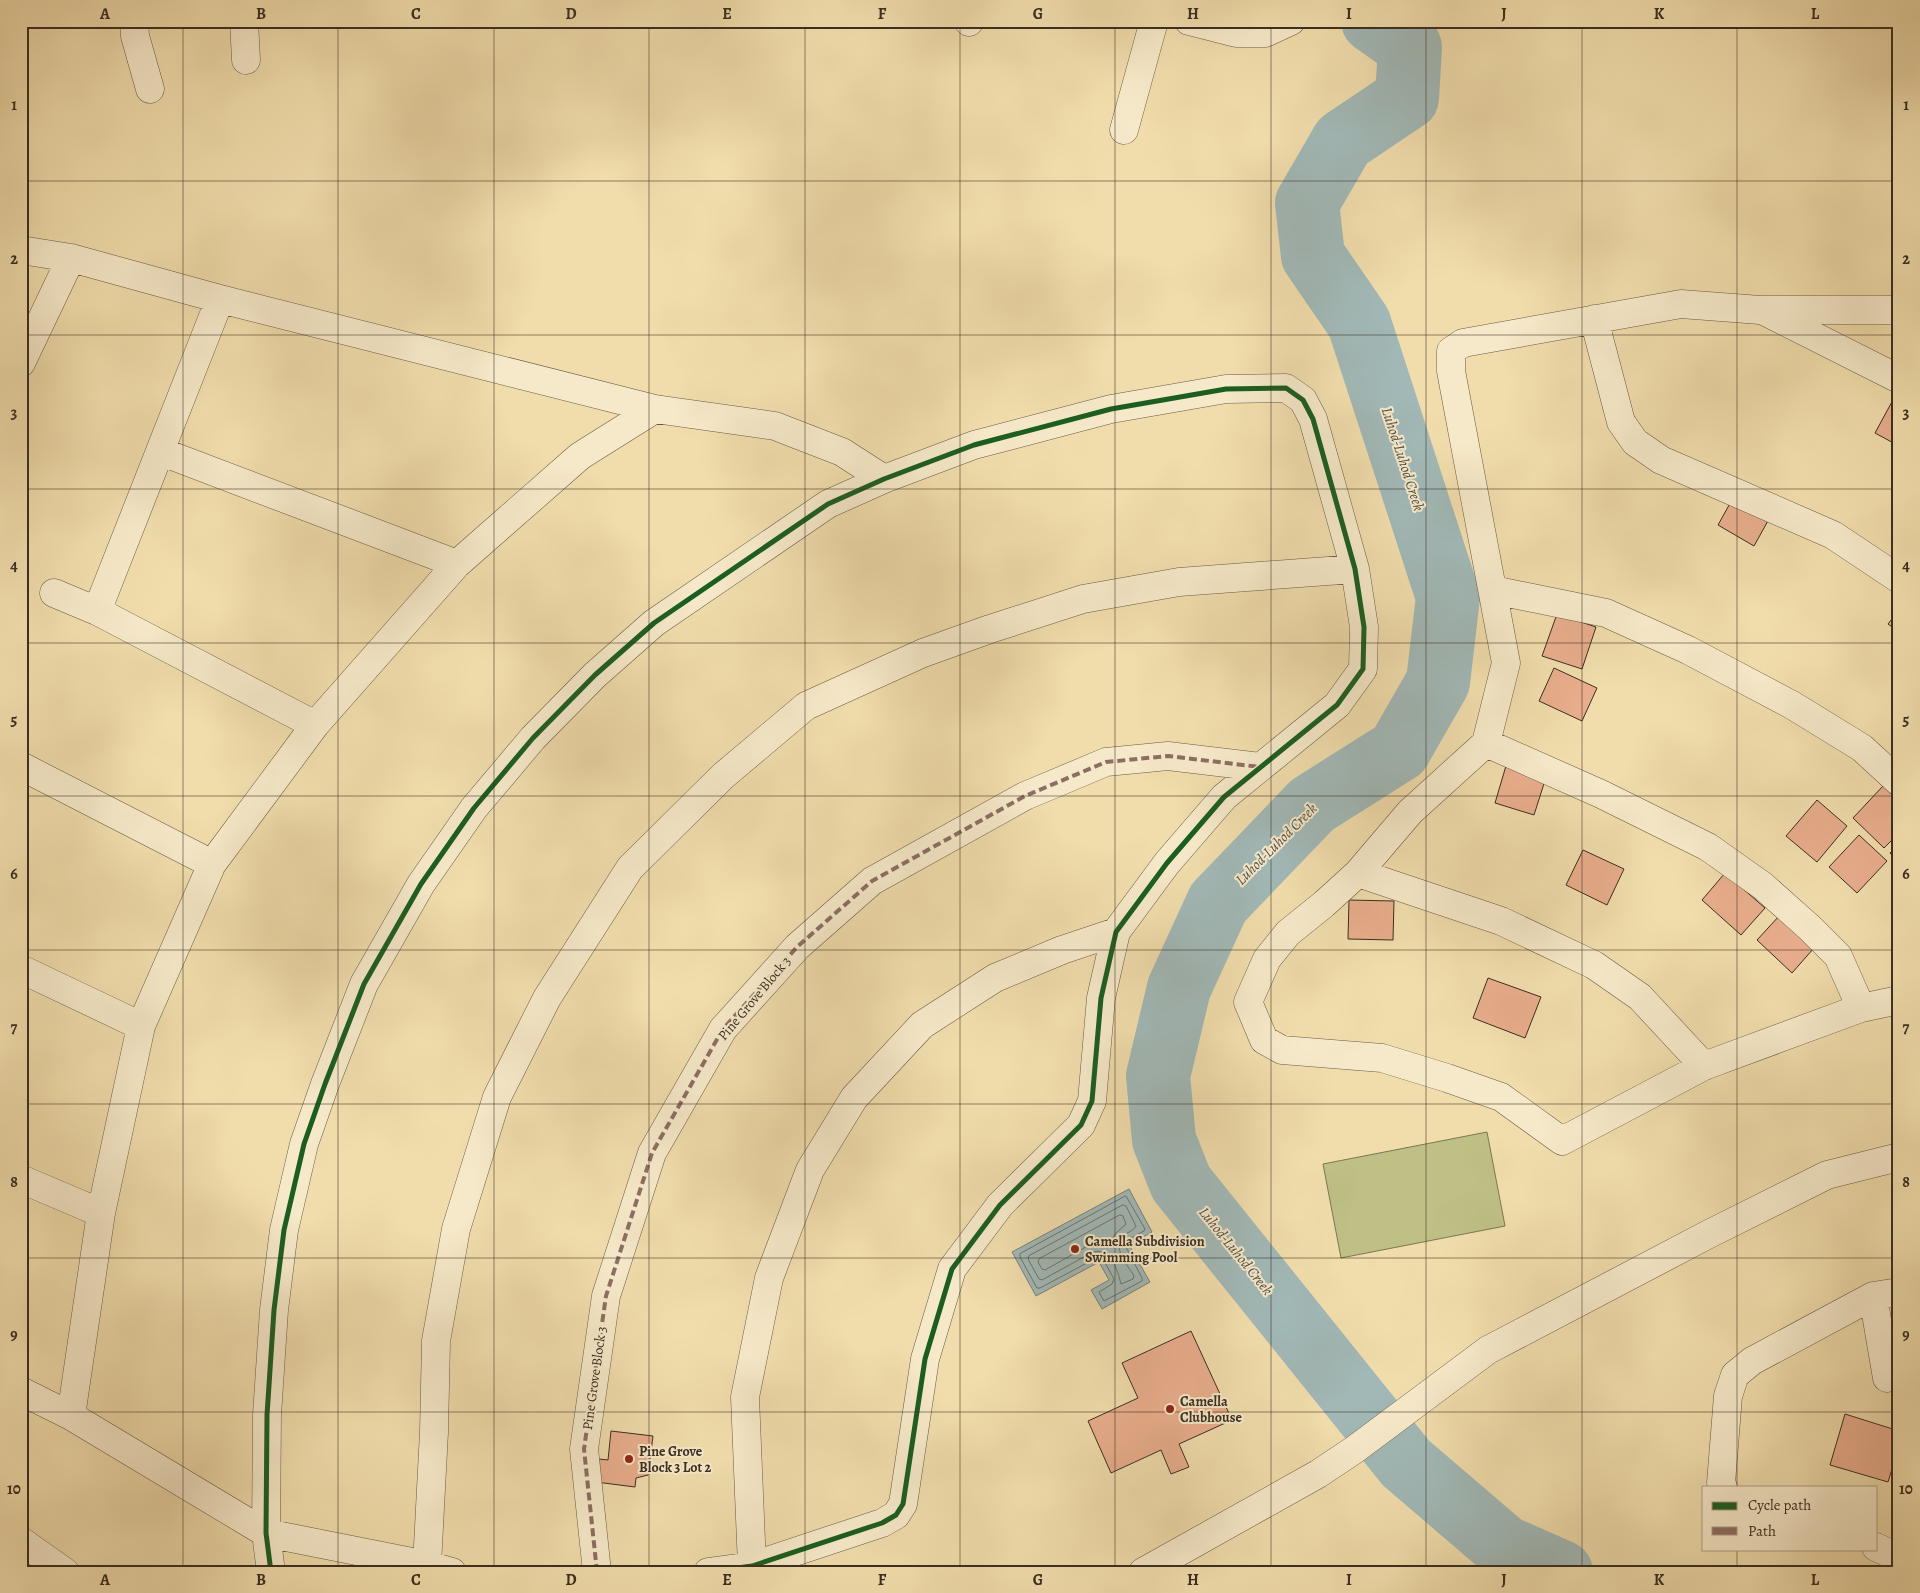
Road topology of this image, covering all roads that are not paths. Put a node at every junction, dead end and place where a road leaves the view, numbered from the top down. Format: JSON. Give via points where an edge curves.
{"nodes":[{"id":1,"x":134,"y":21,"type":"edge"},
{"id":2,"x":244,"y":21,"type":"edge"},
{"id":3,"x":1154,"y":21,"type":"edge"},
{"id":4,"x":1190,"y":21,"type":"edge"},
{"id":5,"x":1291,"y":21,"type":"edge"},
{"id":6,"x":246,"y":60,"type":"dead end"},
{"id":7,"x":150,"y":89,"type":"dead end"},
{"id":8,"x":1124,"y":130,"type":"dead end"},
{"id":9,"x":21,"y":250,"type":"edge"},
{"id":10,"x":71,"y":258,"type":"junction"},
{"id":11,"x":220,"y":299,"type":"junction"},
{"id":12,"x":1760,"y":310,"type":"junction"},
{"id":13,"x":1899,"y":310,"type":"edge"},
{"id":14,"x":1594,"y":319,"type":"junction"},
{"id":15,"x":21,"y":363,"type":"edge"},
{"id":16,"x":1899,"y":379,"type":"edge"},
{"id":17,"x":655,"y":409,"type":"junction"},
{"id":18,"x":162,"y":452,"type":"junction"},
{"id":19,"x":884,"y":479,"type":"junction"},
{"id":20,"x":457,"y":564,"type":"junction"},
{"id":21,"x":1355,"y":569,"type":"junction"},
{"id":22,"x":1899,"y":579,"type":"edge"},
{"id":23,"x":1493,"y":590,"type":"junction"},
{"id":24,"x":54,"y":593,"type":"dead end"},
{"id":25,"x":98,"y":611,"type":"junction"},
{"id":26,"x":315,"y":725,"type":"junction"},
{"id":27,"x":1486,"y":743,"type":"junction"},
{"id":28,"x":21,"y":766,"type":"edge"},
{"id":29,"x":1260,"y":767,"type":"junction"},
{"id":30,"x":1899,"y":782,"type":"edge"},
{"id":31,"x":212,"y":864,"type":"junction"},
{"id":32,"x":1358,"y":873,"type":"junction"},
{"id":33,"x":1116,"y":932,"type":"junction"},
{"id":34,"x":21,"y":969,"type":"edge"},
{"id":35,"x":1899,"y":1000,"type":"edge"},
{"id":36,"x":1861,"y":1008,"type":"junction"},
{"id":37,"x":141,"y":1026,"type":"junction"},
{"id":38,"x":1704,"y":1066,"type":"junction"},
{"id":39,"x":1899,"y":1158,"type":"edge"},
{"id":40,"x":21,"y":1178,"type":"edge"},
{"id":41,"x":101,"y":1213,"type":"junction"},
{"id":42,"x":1886,"y":1294,"type":"edge"},
{"id":43,"x":1887,"y":1378,"type":"dead end"},
{"id":44,"x":21,"y":1391,"type":"edge"},
{"id":45,"x":71,"y":1416,"type":"junction"},
{"id":46,"x":1722,"y":1486,"type":"edge"},
{"id":47,"x":266,"y":1533,"type":"junction"},
{"id":48,"x":21,"y":1541,"type":"edge"},
{"id":49,"x":1878,"y":1548,"type":"edge"},
{"id":50,"x":1899,"y":1558,"type":"edge"},
{"id":51,"x":752,"y":1566,"type":"junction"},
{"id":52,"x":440,"y":1568,"type":"edge"},
{"id":53,"x":66,"y":1572,"type":"edge"},
{"id":54,"x":271,"y":1572,"type":"edge"},
{"id":55,"x":597,"y":1572,"type":"edge"},
{"id":56,"x":708,"y":1572,"type":"edge"},
{"id":57,"x":1143,"y":1572,"type":"edge"}],
"edges":[{"from":1,"to":7,"type":"street"},
{"from":2,"to":6,"type":"street"},
{"from":3,"to":8,"type":"street"},
{"from":4,"to":5,"type":"street","via":[[1236,32],[1265,33]]},
{"from":9,"to":10,"type":"street"},
{"from":10,"to":11,"type":"street"},
{"from":10,"to":15,"type":"street"},
{"from":11,"to":17,"type":"street"},
{"from":11,"to":18,"type":"street"},
{"from":12,"to":13,"type":"street"},
{"from":12,"to":14,"type":"street","via":[[1681,304]]},
{"from":12,"to":16,"type":"street"},
{"from":14,"to":22,"type":"street","via":[[1621,422],[1635,442],[1661,460],[1833,535]]},
{"from":14,"to":23,"type":"street","via":[[1463,343],[1451,351],[1451,371]]},
{"from":17,"to":19,"type":"street","via":[[775,426],[842,452]]},
{"from":17,"to":20,"type":"street","via":[[580,456]]},
{"from":18,"to":20,"type":"street"},
{"from":18,"to":25,"type":"street"},
{"from":19,"to":21,"type":"street","via":[[974,445],[1111,408],[1226,389],[1286,388],[1303,400],[1313,419]]},
{"from":19,"to":47,"type":"street","via":[[828,504],[654,623],[595,674],[533,738],[474,808],[421,884],[364,984],[304,1144],[284,1230],[274,1310],[267,1415]]},
{"from":20,"to":26,"type":"street"},
{"from":21,"to":29,"type":"street","via":[[1364,627],[1363,669],[1337,705]]},
{"from":21,"to":52,"type":"street","via":[[1179,582],[1083,599],[923,653],[806,706],[723,776],[630,868],[547,998],[497,1097],[456,1229],[436,1341],[434,1432]]},
{"from":23,"to":27,"type":"street","via":[[1506,663]]},
{"from":23,"to":30,"type":"street","via":[[1606,613],[1688,650],[1792,705],[1862,748]]},
{"from":24,"to":25,"type":"street"},
{"from":25,"to":26,"type":"street"},
{"from":26,"to":31,"type":"street"},
{"from":27,"to":32,"type":"street","via":[[1410,812]]},
{"from":27,"to":36,"type":"street","via":[[1601,794],[1708,847],[1763,886],[1838,956]]},
{"from":28,"to":31,"type":"street"},
{"from":29,"to":33,"type":"street","via":[[1224,797],[1167,864]]},
{"from":29,"to":55,"type":"street","name":"Pine Grove Block 3","via":[[1168,756],[1106,762],[1025,796],[872,881],[797,947],[723,1029],[652,1153],[606,1296],[584,1449]]},
{"from":31,"to":37,"type":"street"},
{"from":32,"to":38,"type":"street","via":[[1501,921],[1594,964],[1640,997]]},
{"from":32,"to":38,"type":"street","via":[[1288,934],[1267,959],[1248,1002],[1264,1040],[1282,1050],[1382,1058],[1447,1078],[1502,1097],[1562,1141]]},
{"from":33,"to":51,"type":"street","via":[[1101,998],[1092,1101],[1081,1125],[1000,1205],[952,1269],[925,1359],[903,1504],[896,1515],[882,1523]]},
{"from":33,"to":51,"type":"street","via":[[995,978],[922,1025],[854,1098],[810,1170],[769,1278],[745,1397]]},
{"from":34,"to":37,"type":"street"},
{"from":35,"to":36,"type":"street"},
{"from":36,"to":38,"type":"street"},
{"from":37,"to":41,"type":"street"},
{"from":39,"to":57,"type":"street","via":[[1827,1174],[1488,1350],[1318,1474]]},
{"from":40,"to":41,"type":"street"},
{"from":41,"to":45,"type":"street"},
{"from":42,"to":43,"type":"street"},
{"from":42,"to":46,"type":"street","via":[[1752,1361],[1735,1375],[1728,1396]]},
{"from":44,"to":45,"type":"street"},
{"from":45,"to":47,"type":"street"},
{"from":47,"to":52,"type":"street"},
{"from":47,"to":54,"type":"street"},
{"from":48,"to":53,"type":"street"},
{"from":49,"to":50,"type":"street"},
{"from":51,"to":56,"type":"street"}]}
